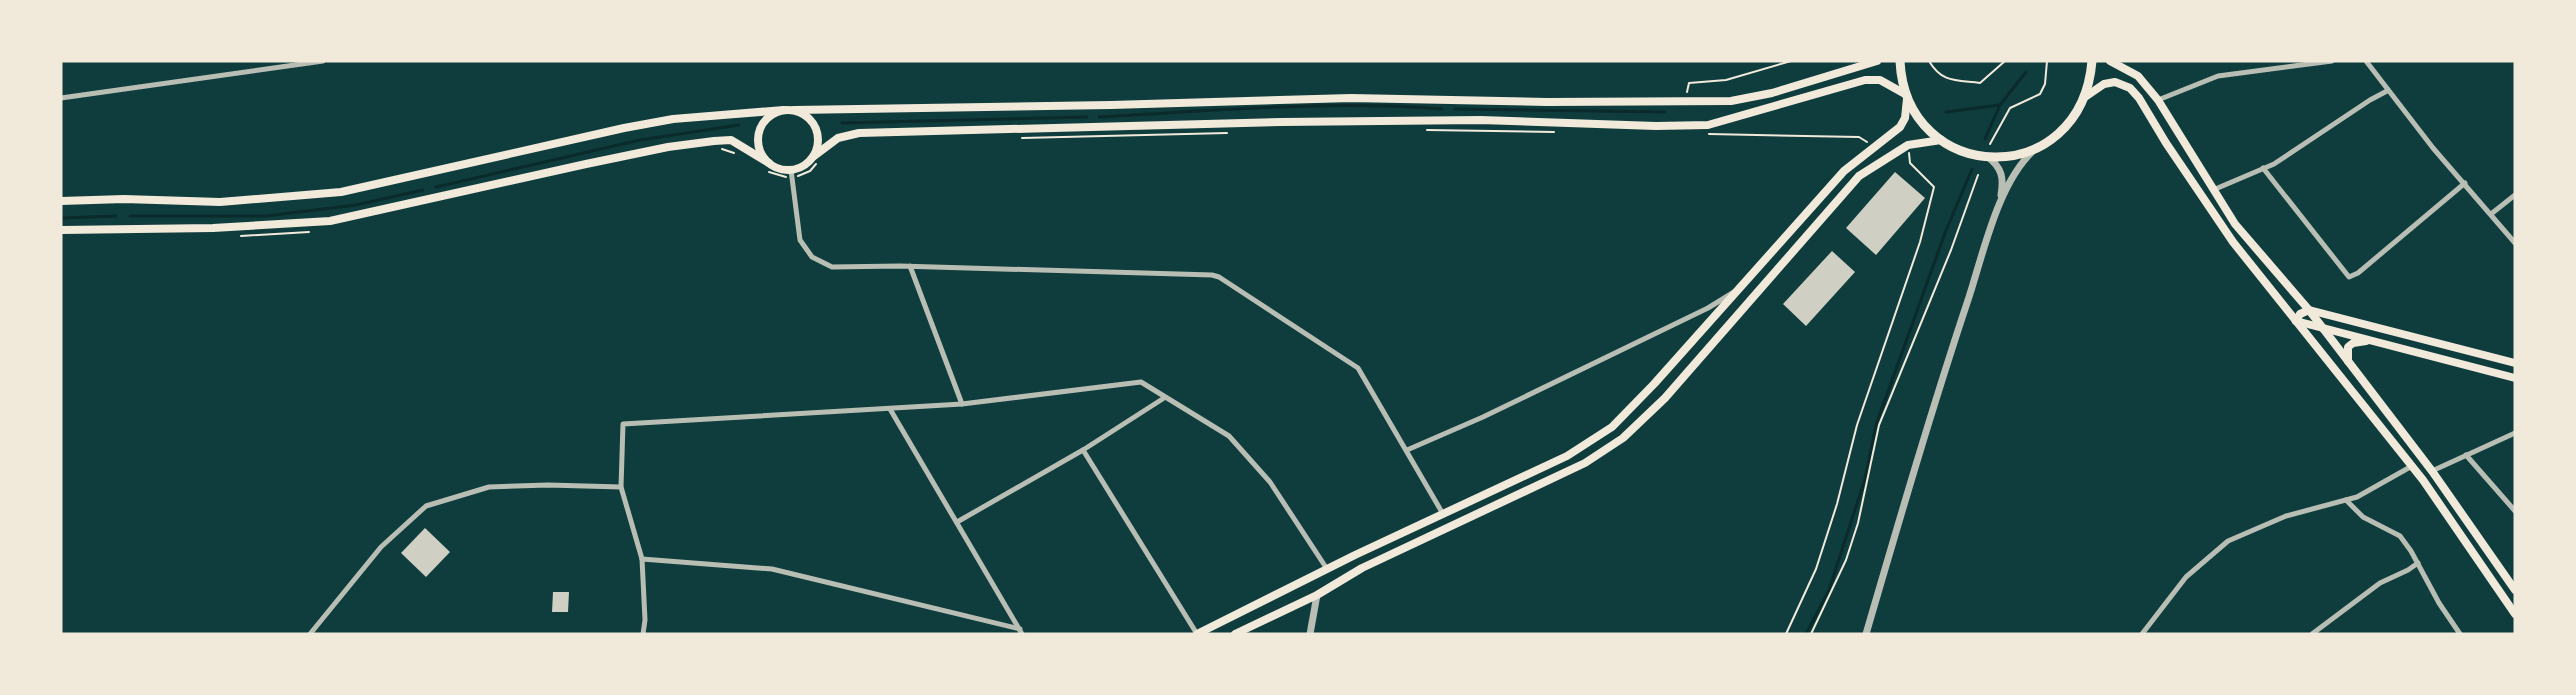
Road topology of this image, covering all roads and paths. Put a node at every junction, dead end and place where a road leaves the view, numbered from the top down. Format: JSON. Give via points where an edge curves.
{"nodes":[{"id":1,"x":323,"y":61,"type":"edge"},
{"id":2,"x":1791,"y":61,"type":"edge"},
{"id":3,"x":1877,"y":61,"type":"edge"},
{"id":4,"x":1900,"y":61,"type":"edge"},
{"id":5,"x":1928,"y":61,"type":"edge"},
{"id":6,"x":2005,"y":61,"type":"edge"},
{"id":7,"x":2047,"y":61,"type":"edge"},
{"id":8,"x":2092,"y":61,"type":"edge"},
{"id":9,"x":2110,"y":61,"type":"edge"},
{"id":10,"x":2332,"y":61,"type":"edge"},
{"id":11,"x":2366,"y":61,"type":"edge"},
{"id":12,"x":2387,"y":91,"type":"junction"},
{"id":13,"x":1687,"y":92,"type":"dead end"},
{"id":14,"x":1906,"y":96,"type":"junction"},
{"id":15,"x":2086,"y":97,"type":"junction"},
{"id":16,"x":61,"y":98,"type":"edge"},
{"id":17,"x":2158,"y":100,"type":"junction"},
{"id":18,"x":784,"y":110,"type":"junction"},
{"id":19,"x":794,"y":110,"type":"junction"},
{"id":20,"x":1421,"y":130,"type":"dead end"},
{"id":21,"x":1443,"y":130,"type":"dead end"},
{"id":22,"x":1228,"y":133,"type":"dead end"},
{"id":23,"x":1018,"y":138,"type":"dead end"},
{"id":24,"x":1941,"y":140,"type":"junction"},
{"id":25,"x":1990,"y":144,"type":"dead end"},
{"id":26,"x":720,"y":149,"type":"dead end"},
{"id":27,"x":2034,"y":150,"type":"junction"},
{"id":28,"x":1908,"y":151,"type":"dead end"},
{"id":29,"x":738,"y":154,"type":"dead end"},
{"id":30,"x":1988,"y":157,"type":"junction"},
{"id":31,"x":815,"y":160,"type":"junction"},
{"id":32,"x":767,"y":166,"type":"junction"},
{"id":33,"x":2264,"y":168,"type":"junction"},
{"id":34,"x":791,"y":173,"type":"junction"},
{"id":35,"x":1978,"y":175,"type":"dead end"},
{"id":36,"x":2464,"y":183,"type":"junction"},
{"id":37,"x":2213,"y":190,"type":"junction"},
{"id":38,"x":2515,"y":195,"type":"edge"},
{"id":39,"x":61,"y":201,"type":"edge"},
{"id":40,"x":2491,"y":214,"type":"junction"},
{"id":41,"x":1996,"y":218,"type":"junction"},
{"id":42,"x":61,"y":230,"type":"edge"},
{"id":43,"x":311,"y":232,"type":"dead end"},
{"id":44,"x":236,"y":236,"type":"dead end"},
{"id":45,"x":2515,"y":242,"type":"edge"},
{"id":46,"x":910,"y":266,"type":"junction"},
{"id":47,"x":1734,"y":292,"type":"junction"},
{"id":48,"x":2309,"y":310,"type":"junction"},
{"id":49,"x":2296,"y":321,"type":"junction"},
{"id":50,"x":2321,"y":326,"type":"junction"},
{"id":51,"x":2369,"y":341,"type":"junction"},
{"id":52,"x":2349,"y":362,"type":"junction"},
{"id":53,"x":2515,"y":363,"type":"edge"},
{"id":54,"x":2515,"y":378,"type":"edge"},
{"id":55,"x":1164,"y":398,"type":"junction"},
{"id":56,"x":962,"y":404,"type":"junction"},
{"id":57,"x":890,"y":409,"type":"junction"},
{"id":58,"x":2515,"y":433,"type":"edge"},
{"id":59,"x":1084,"y":450,"type":"junction"},
{"id":60,"x":1407,"y":450,"type":"junction"},
{"id":61,"x":2466,"y":455,"type":"junction"},
{"id":62,"x":2412,"y":466,"type":"junction"},
{"id":63,"x":2432,"y":471,"type":"junction"},
{"id":64,"x":621,"y":487,"type":"junction"},
{"id":65,"x":2346,"y":500,"type":"junction"},
{"id":66,"x":2515,"y":511,"type":"edge"},
{"id":67,"x":1442,"y":514,"type":"junction"},
{"id":68,"x":957,"y":522,"type":"junction"},
{"id":69,"x":642,"y":559,"type":"junction"},
{"id":70,"x":2418,"y":563,"type":"junction"},
{"id":71,"x":1327,"y":569,"type":"junction"},
{"id":72,"x":1334,"y":584,"type":"junction"},
{"id":73,"x":2515,"y":590,"type":"edge"},
{"id":74,"x":1316,"y":595,"type":"junction"},
{"id":75,"x":2515,"y":614,"type":"edge"},
{"id":76,"x":1021,"y":631,"type":"edge"},
{"id":77,"x":310,"y":634,"type":"edge"},
{"id":78,"x":643,"y":634,"type":"edge"},
{"id":79,"x":1197,"y":634,"type":"edge"},
{"id":80,"x":1235,"y":634,"type":"edge"},
{"id":81,"x":1310,"y":634,"type":"edge"},
{"id":82,"x":1786,"y":634,"type":"edge"},
{"id":83,"x":1811,"y":634,"type":"edge"},
{"id":84,"x":1866,"y":634,"type":"edge"},
{"id":85,"x":2142,"y":634,"type":"edge"},
{"id":86,"x":2312,"y":634,"type":"edge"},
{"id":87,"x":2460,"y":634,"type":"edge"}],
"edges":[{"from":1,"to":16,"type":"street"},
{"from":2,"to":13,"type":"path","via":[[1726,80],[1689,83]]},
{"from":3,"to":19,"type":"main road","via":[[1772,93],[1731,101],[1351,98]]},
{"from":4,"to":14,"type":"main road"},
{"from":5,"to":6,"type":"path","via":[[1936,74],[1944,79],[1980,83]]},
{"from":7,"to":25,"type":"path","via":[[2045,84],[2040,94],[2010,108]]},
{"from":8,"to":15,"type":"main road"},
{"from":9,"to":17,"type":"main road","via":[[2138,76]]},
{"from":10,"to":17,"type":"street","via":[[2218,76]]},
{"from":11,"to":12,"type":"street"},
{"from":12,"to":33,"type":"street"},
{"from":12,"to":36,"type":"street"},
{"from":14,"to":24,"type":"main road","via":[[1925,126]]},
{"from":14,"to":31,"type":"main road","via":[[1880,80],[1866,80],[1708,125],[1481,120],[859,133],[838,138]]},
{"from":14,"to":47,"type":"main road","via":[[1905,118],[1900,127],[1844,171]]},
{"from":15,"to":27,"type":"main road","via":[[2066,128]]},
{"from":15,"to":49,"type":"main road","via":[[2109,82],[2122,83],[2130,88],[2233,242]]},
{"from":17,"to":37,"type":"main road"},
{"from":18,"to":19,"type":"main road"},
{"from":18,"to":32,"type":"main road","via":[[767,118],[758,136]]},
{"from":18,"to":39,"type":"main road","via":[[673,118],[341,192],[220,202]]},
{"from":19,"to":31,"type":"main road","via":[[810,119],[816,127],[818,146]]},
{"from":20,"to":21,"type":"path"},
{"from":22,"to":23,"type":"path"},
{"from":24,"to":30,"type":"main road","via":[[1964,152]]},
{"from":24,"to":72,"type":"main road","via":[[1908,145],[1859,176],[1665,398],[1624,438],[1585,463]]},
{"from":26,"to":29,"type":"path"},
{"from":27,"to":30,"type":"main road","via":[[2015,156]]},
{"from":27,"to":41,"type":"street","via":[[2015,172]]},
{"from":28,"to":82,"type":"path","via":[[1910,163],[1934,187],[1932,196],[1920,242],[1857,425],[1822,550]]},
{"from":30,"to":41,"type":"street","via":[[2003,178]]},
{"from":31,"to":34,"type":"main road"},
{"from":31,"to":34,"type":"path","via":[[803,175]]},
{"from":32,"to":34,"type":"main road"},
{"from":32,"to":34,"type":"path","via":[[778,176]]},
{"from":32,"to":42,"type":"main road","via":[[731,140],[714,141],[632,154],[330,221],[213,228]]},
{"from":33,"to":36,"type":"street","via":[[2348,277],[2358,273]]},
{"from":33,"to":37,"type":"street"},
{"from":34,"to":46,"type":"street","via":[[800,240],[812,257],[832,268]]},
{"from":35,"to":83,"type":"path","via":[[1951,250],[1879,425],[1858,523],[1846,560]]},
{"from":36,"to":40,"type":"street"},
{"from":37,"to":48,"type":"main road","via":[[2235,224]]},
{"from":38,"to":40,"type":"street"},
{"from":40,"to":45,"type":"street"},
{"from":41,"to":84,"type":"street"},
{"from":43,"to":44,"type":"path"},
{"from":46,"to":56,"type":"street"},
{"from":46,"to":60,"type":"street","via":[[1219,278],[1358,368]]},
{"from":47,"to":60,"type":"street","via":[[1708,308],[1483,417]]},
{"from":47,"to":67,"type":"main road","via":[[1612,427],[1567,456]]},
{"from":48,"to":49,"type":"main road","via":[[2300,314]]},
{"from":48,"to":50,"type":"main road"},
{"from":48,"to":53,"type":"main road"},
{"from":49,"to":50,"type":"main road"},
{"from":49,"to":62,"type":"main road"},
{"from":50,"to":51,"type":"main road"},
{"from":50,"to":52,"type":"main road"},
{"from":51,"to":52,"type":"main road","via":[[2348,347],[2346,356]]},
{"from":51,"to":54,"type":"main road"},
{"from":52,"to":63,"type":"main road"},
{"from":55,"to":56,"type":"street","via":[[1141,382]]},
{"from":55,"to":59,"type":"street"},
{"from":55,"to":71,"type":"street","via":[[1229,436],[1270,482]]},
{"from":56,"to":57,"type":"street"},
{"from":57,"to":64,"type":"street","via":[[623,424]]},
{"from":57,"to":68,"type":"street"},
{"from":58,"to":61,"type":"street"},
{"from":59,"to":68,"type":"street"},
{"from":59,"to":79,"type":"street"},
{"from":60,"to":67,"type":"street"},
{"from":61,"to":63,"type":"street"},
{"from":61,"to":66,"type":"street"},
{"from":62,"to":65,"type":"street"},
{"from":62,"to":75,"type":"main road"},
{"from":63,"to":73,"type":"main road"},
{"from":64,"to":69,"type":"street"},
{"from":64,"to":77,"type":"street","via":[[489,487],[426,506],[381,547]]},
{"from":65,"to":70,"type":"street","via":[[2363,517],[2400,536]]},
{"from":65,"to":85,"type":"street","via":[[2286,516],[2228,540],[2186,577]]},
{"from":67,"to":71,"type":"main road"},
{"from":68,"to":76,"type":"street"},
{"from":69,"to":76,"type":"street","via":[[772,569]]},
{"from":69,"to":78,"type":"street"},
{"from":70,"to":86,"type":"street","via":[[2380,583]]},
{"from":70,"to":87,"type":"street"},
{"from":71,"to":72,"type":"main road"},
{"from":71,"to":79,"type":"main road"},
{"from":72,"to":74,"type":"main road"},
{"from":74,"to":80,"type":"main road"},
{"from":74,"to":81,"type":"street"}]}
